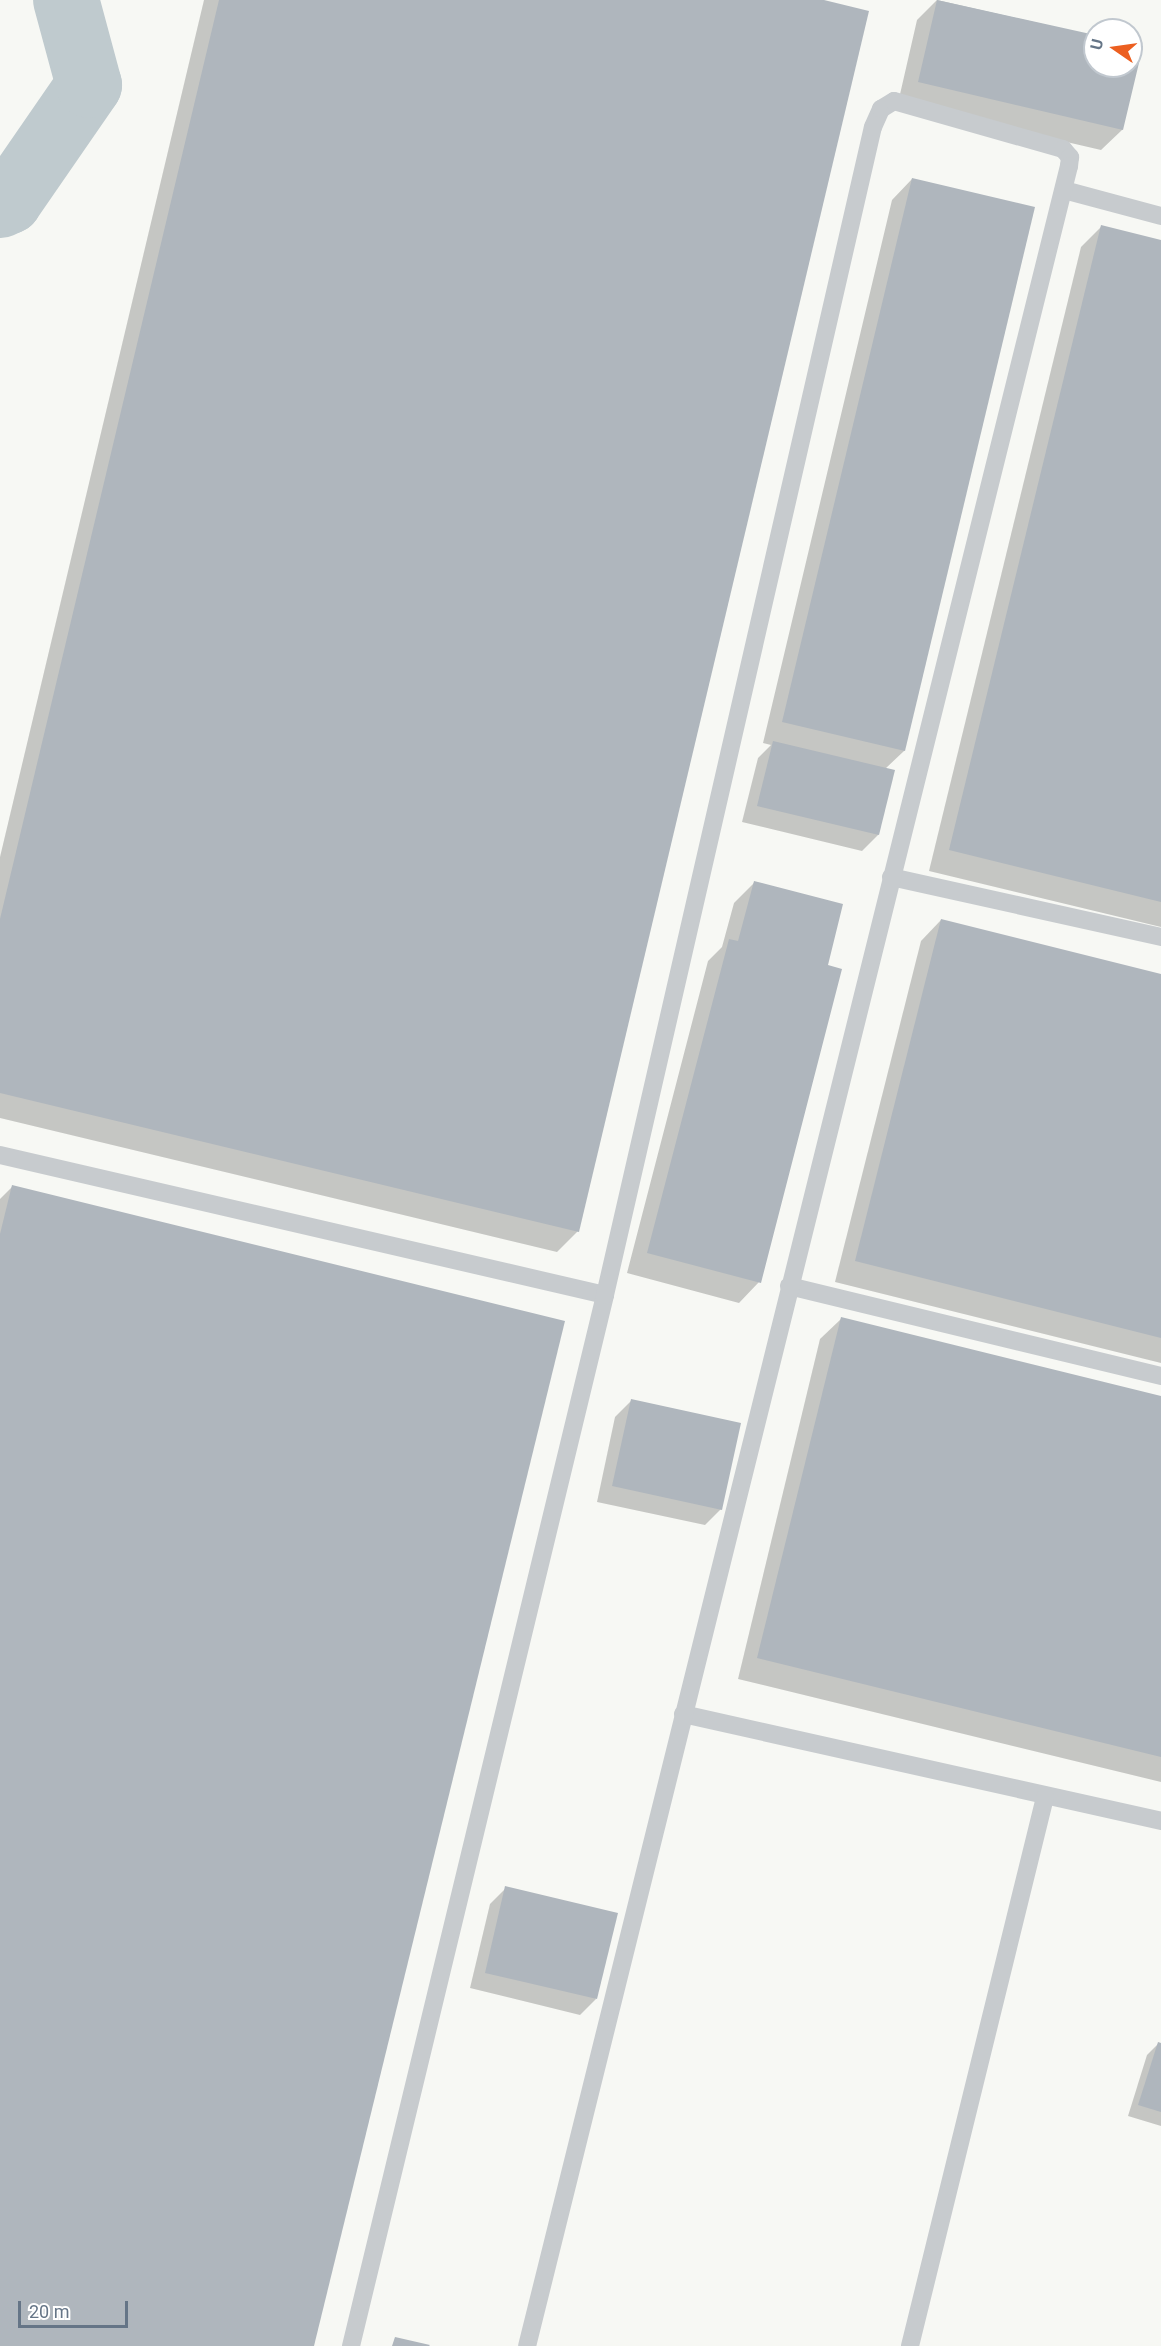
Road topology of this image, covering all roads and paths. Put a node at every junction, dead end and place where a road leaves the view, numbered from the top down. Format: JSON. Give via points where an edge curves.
{"nodes":[{"id":1,"x":1064,"y":190,"type":"junction"},
{"id":2,"x":1161,"y":216,"type":"edge"},
{"id":3,"x":891,"y":877,"type":"junction"},
{"id":4,"x":1161,"y":937,"type":"edge"},
{"id":5,"x":0,"y":1155,"type":"edge"},
{"id":6,"x":789,"y":1286,"type":"junction"},
{"id":7,"x":605,"y":1295,"type":"junction"},
{"id":8,"x":1161,"y":1376,"type":"edge"},
{"id":9,"x":683,"y":1714,"type":"junction"},
{"id":10,"x":1045,"y":1797,"type":"junction"},
{"id":11,"x":1161,"y":1821,"type":"edge"},
{"id":12,"x":351,"y":2346,"type":"edge"},
{"id":13,"x":527,"y":2346,"type":"edge"},
{"id":14,"x":910,"y":2346,"type":"edge"}],
"edges":[{"from":1,"to":2,"type":"lane"},
{"from":1,"to":3,"type":"lane"},
{"from":1,"to":7,"type":"lane","via":[[1070,157],[1063,149],[894,101],[881,109],[873,127]]},
{"from":3,"to":4,"type":"lane"},
{"from":3,"to":6,"type":"lane"},
{"from":5,"to":7,"type":"lane"},
{"from":6,"to":8,"type":"lane"},
{"from":6,"to":9,"type":"lane"},
{"from":7,"to":12,"type":"lane"},
{"from":9,"to":10,"type":"lane"},
{"from":9,"to":13,"type":"lane"},
{"from":10,"to":11,"type":"lane"},
{"from":10,"to":14,"type":"lane"}]}
